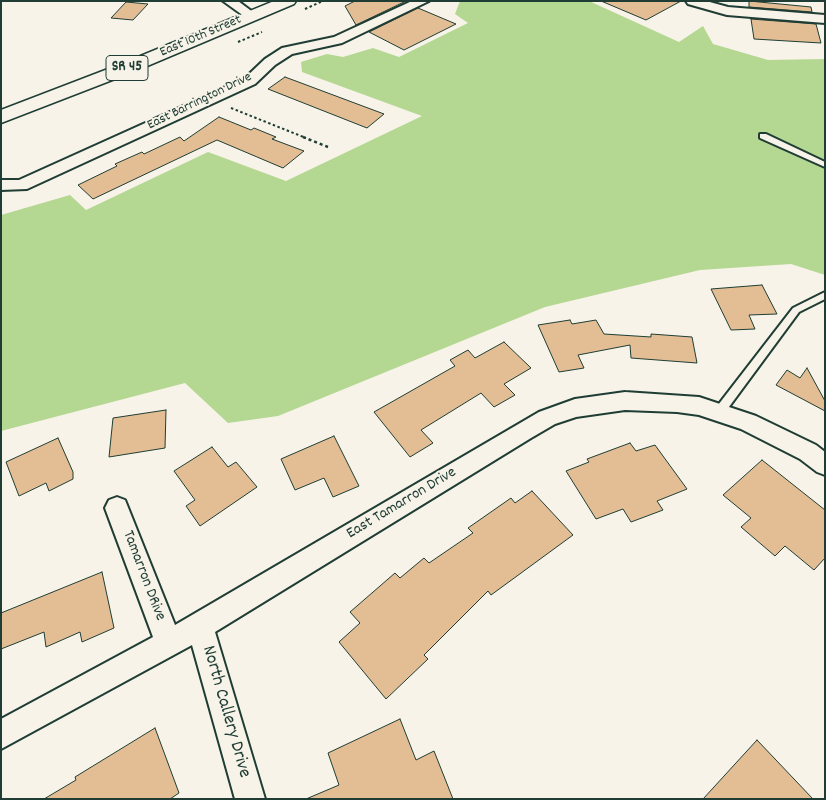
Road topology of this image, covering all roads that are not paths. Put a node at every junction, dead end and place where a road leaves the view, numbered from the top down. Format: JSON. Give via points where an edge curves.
{"nodes":[{"id":1,"x":229,"y":1,"type":"edge"},
{"id":2,"x":288,"y":1,"type":"edge"},
{"id":3,"x":423,"y":1,"type":"edge"},
{"id":4,"x":692,"y":1,"type":"edge"},
{"id":5,"x":252,"y":16,"type":"junction"},
{"id":6,"x":825,"y":19,"type":"edge"},
{"id":7,"x":1,"y":117,"type":"edge"},
{"id":8,"x":763,"y":136,"type":"dead end"},
{"id":9,"x":825,"y":166,"type":"edge"},
{"id":10,"x":1,"y":185,"type":"edge"},
{"id":11,"x":825,"y":295,"type":"edge"},
{"id":12,"x":719,"y":412,"type":"junction"},
{"id":13,"x":825,"y":465,"type":"edge"},
{"id":14,"x":117,"y":508,"type":"dead end"},
{"id":15,"x":200,"y":626,"type":"junction"},
{"id":16,"x":169,"y":643,"type":"junction"},
{"id":17,"x":1,"y":735,"type":"edge"},
{"id":18,"x":250,"y":799,"type":"edge"}],
"edges":[{"from":1,"to":5,"type":"street"},
{"from":2,"to":5,"type":"main road","name":"East 10th Street","number":"SR 45"},
{"from":3,"to":10,"type":"street","name":"East Barrington Drive","via":[[337,40],[287,51],[250,81],[231,90],[21,185]]},
{"from":4,"to":6,"type":"street","via":[[728,11]]},
{"from":5,"to":7,"type":"main road","name":"East 10th Street","number":"SR 45"},
{"from":8,"to":9,"type":"lane"},
{"from":11,"to":12,"type":"lane","via":[[796,310]]},
{"from":12,"to":13,"type":"street","name":"East Tamarron Drive","via":[[779,436]]},
{"from":12,"to":15,"type":"street","name":"East Tamarron Drive","via":[[678,403],[625,401],[575,408],[547,418]]},
{"from":14,"to":16,"type":"street","name":"Tamarron DRive"},
{"from":15,"to":16,"type":"street","name":"East Tamarron Drive"},
{"from":15,"to":18,"type":"street","name":"North Callery Drive"},
{"from":16,"to":17,"type":"street","name":"East Tamarron Drive"}]}
